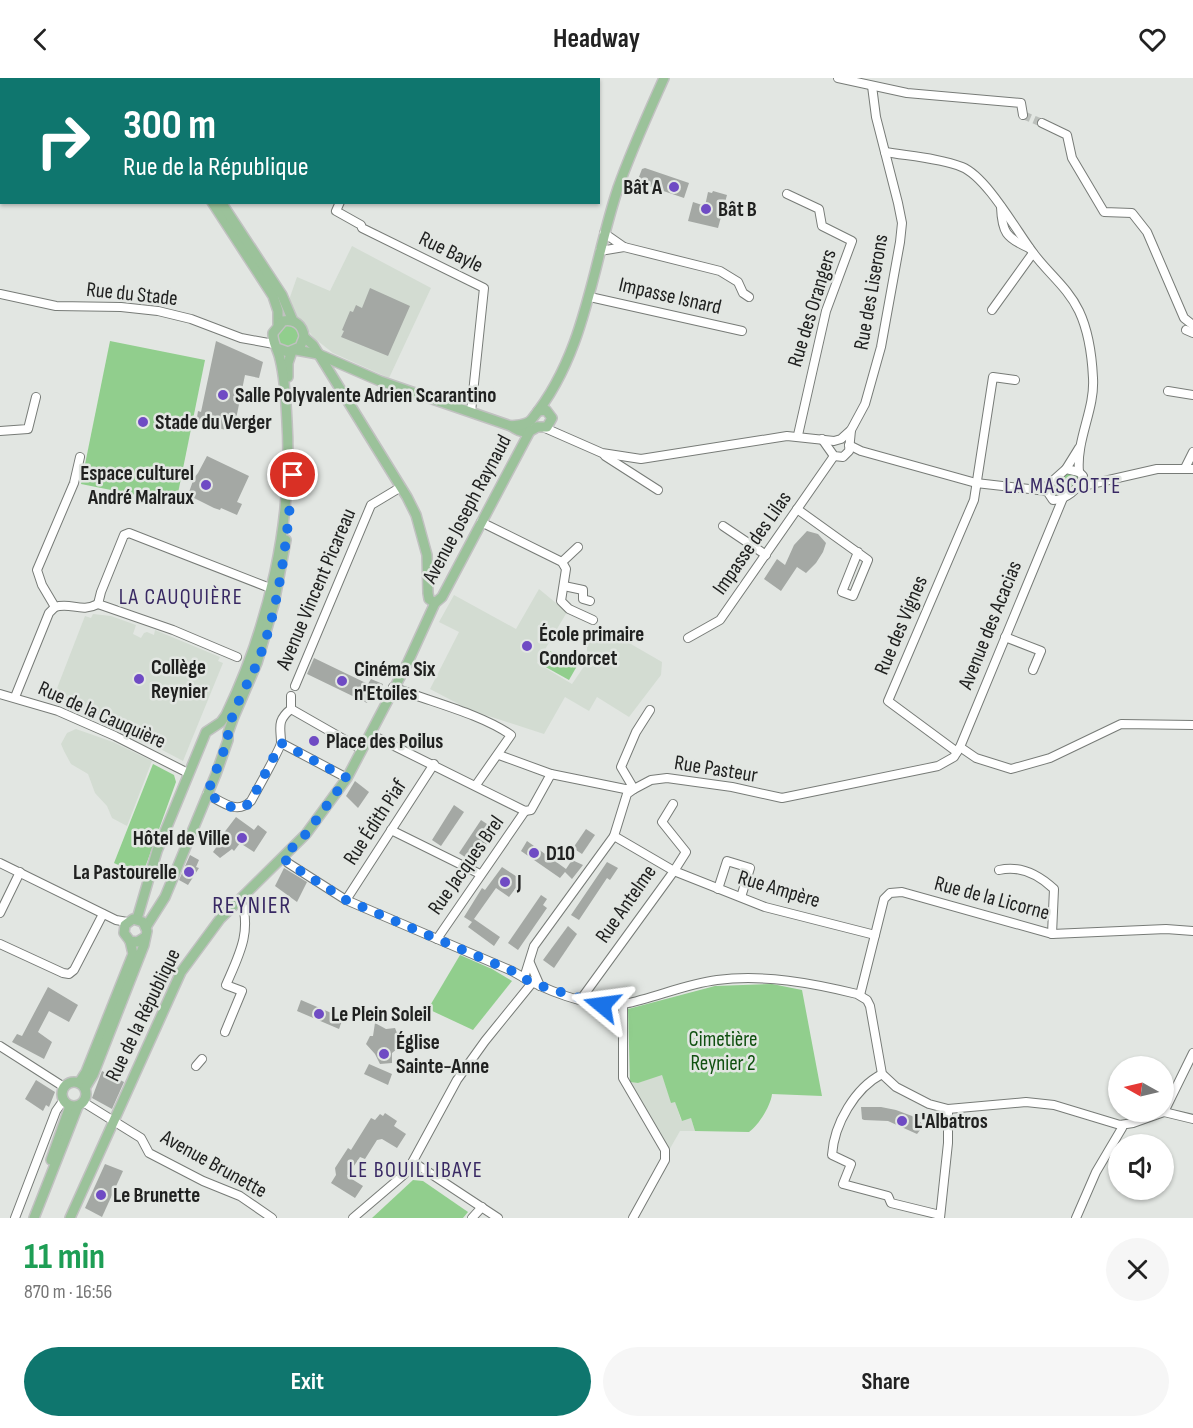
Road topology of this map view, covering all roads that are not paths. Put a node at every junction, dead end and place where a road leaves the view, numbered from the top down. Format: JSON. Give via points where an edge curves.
{"nodes":[{"id":1,"x":664,"y":78,"type":"edge"},
{"id":2,"x":842,"y":79,"type":"edge"},
{"id":3,"x":872,"y":86,"type":"junction"},
{"id":4,"x":1023,"y":115,"type":"tunnel mouth"},
{"id":5,"x":1042,"y":123,"type":"tunnel mouth"},
{"id":6,"x":885,"y":152,"type":"junction"},
{"id":7,"x":788,"y":194,"type":"dead end"},
{"id":8,"x":214,"y":204,"type":"edge"},
{"id":9,"x":222,"y":204,"type":"edge"},
{"id":10,"x":339,"y":204,"type":"edge"},
{"id":11,"x":1001,"y":207,"type":"junction"},
{"id":12,"x":604,"y":233,"type":"junction"},
{"id":13,"x":624,"y":247,"type":"junction"},
{"id":14,"x":600,"y":251,"type":"junction"},
{"id":15,"x":1032,"y":251,"type":"junction"},
{"id":16,"x":0,"y":294,"type":"edge"},
{"id":17,"x":590,"y":297,"type":"junction"},
{"id":18,"x":749,"y":297,"type":"dead end"},
{"id":19,"x":992,"y":310,"type":"dead end"},
{"id":20,"x":293,"y":321,"type":"junction"},
{"id":21,"x":278,"y":324,"type":"junction"},
{"id":22,"x":1191,"y":329,"type":"edge"},
{"id":23,"x":742,"y":331,"type":"dead end"},
{"id":24,"x":273,"y":333,"type":"junction"},
{"id":25,"x":304,"y":337,"type":"junction"},
{"id":26,"x":259,"y":340,"type":"junction"},
{"id":27,"x":276,"y":346,"type":"junction"},
{"id":28,"x":294,"y":351,"type":"junction"},
{"id":29,"x":318,"y":354,"type":"junction"},
{"id":30,"x":1015,"y":380,"type":"dead end"},
{"id":31,"x":554,"y":385,"type":"junction"},
{"id":32,"x":1168,"y":391,"type":"dead end"},
{"id":33,"x":1193,"y":395,"type":"edge"},
{"id":34,"x":36,"y":397,"type":"dead end"},
{"id":35,"x":471,"y":412,"type":"junction"},
{"id":36,"x":550,"y":415,"type":"junction"},
{"id":37,"x":537,"y":423,"type":"junction"},
{"id":38,"x":0,"y":431,"type":"edge"},
{"id":39,"x":798,"y":435,"type":"junction"},
{"id":40,"x":565,"y":437,"type":"junction"},
{"id":41,"x":839,"y":445,"type":"junction"},
{"id":42,"x":1079,"y":447,"type":"junction"},
{"id":43,"x":861,"y":451,"type":"junction"},
{"id":44,"x":1193,"y":452,"type":"edge"},
{"id":45,"x":602,"y":453,"type":"junction"},
{"id":46,"x":848,"y":454,"type":"junction"},
{"id":47,"x":80,"y":457,"type":"dead end"},
{"id":48,"x":1189,"y":468,"type":"edge"},
{"id":49,"x":1066,"y":469,"type":"junction"},
{"id":50,"x":1081,"y":474,"type":"junction"},
{"id":51,"x":1050,"y":481,"type":"junction"},
{"id":52,"x":976,"y":483,"type":"junction"},
{"id":53,"x":1096,"y":483,"type":"junction"},
{"id":54,"x":401,"y":487,"type":"junction"},
{"id":55,"x":1028,"y":487,"type":"junction"},
{"id":56,"x":1078,"y":487,"type":"junction"},
{"id":57,"x":658,"y":490,"type":"dead end"},
{"id":58,"x":1047,"y":491,"type":"junction"},
{"id":59,"x":1063,"y":498,"type":"junction"},
{"id":60,"x":1053,"y":500,"type":"junction"},
{"id":61,"x":797,"y":509,"type":"junction"},
{"id":62,"x":1053,"y":517,"type":"junction"},
{"id":63,"x":481,"y":522,"type":"junction"},
{"id":64,"x":723,"y":526,"type":"dead end"},
{"id":65,"x":578,"y":547,"type":"dead end"},
{"id":66,"x":858,"y":552,"type":"junction"},
{"id":67,"x":766,"y":555,"type":"junction"},
{"id":68,"x":562,"y":562,"type":"junction"},
{"id":69,"x":564,"y":586,"type":"junction"},
{"id":70,"x":270,"y":588,"type":"junction"},
{"id":71,"x":590,"y":601,"type":"dead end"},
{"id":72,"x":435,"y":603,"type":"junction"},
{"id":73,"x":99,"y":604,"type":"junction"},
{"id":74,"x":55,"y":607,"type":"junction"},
{"id":75,"x":593,"y":620,"type":"dead end"},
{"id":76,"x":1005,"y":637,"type":"junction"},
{"id":77,"x":688,"y":638,"type":"dead end"},
{"id":78,"x":237,"y":657,"type":"dead end"},
{"id":79,"x":1033,"y":670,"type":"dead end"},
{"id":80,"x":295,"y":686,"type":"dead end"},
{"id":81,"x":393,"y":687,"type":"junction"},
{"id":82,"x":0,"y":694,"type":"edge"},
{"id":83,"x":15,"y":697,"type":"junction"},
{"id":84,"x":650,"y":710,"type":"dead end"},
{"id":85,"x":217,"y":725,"type":"junction"},
{"id":86,"x":1193,"y":725,"type":"edge"},
{"id":87,"x":228,"y":733,"type":"junction"},
{"id":88,"x":370,"y":734,"type":"junction"},
{"id":89,"x":281,"y":743,"type":"junction"},
{"id":90,"x":361,"y":749,"type":"junction"},
{"id":91,"x":958,"y":749,"type":"junction"},
{"id":92,"x":499,"y":755,"type":"junction"},
{"id":93,"x":434,"y":764,"type":"junction"},
{"id":94,"x":188,"y":773,"type":"junction"},
{"id":95,"x":551,"y":774,"type":"junction"},
{"id":96,"x":347,"y":778,"type":"junction"},
{"id":97,"x":476,"y":785,"type":"junction"},
{"id":98,"x":634,"y":789,"type":"junction"},
{"id":99,"x":207,"y":794,"type":"junction"},
{"id":100,"x":673,"y":804,"type":"dead end"},
{"id":101,"x":525,"y":811,"type":"junction"},
{"id":102,"x":392,"y":830,"type":"junction"},
{"id":103,"x":614,"y":836,"type":"junction"},
{"id":104,"x":283,"y":857,"type":"junction"},
{"id":105,"x":0,"y":862,"type":"edge"},
{"id":106,"x":999,"y":870,"type":"dead end"},
{"id":107,"x":20,"y":872,"type":"junction"},
{"id":108,"x":674,"y":872,"type":"junction"},
{"id":109,"x":480,"y":874,"type":"junction"},
{"id":110,"x":718,"y":889,"type":"junction"},
{"id":111,"x":741,"y":897,"type":"junction"},
{"id":112,"x":241,"y":899,"type":"junction"},
{"id":113,"x":346,"y":900,"type":"junction"},
{"id":114,"x":0,"y":913,"type":"edge"},
{"id":115,"x":103,"y":914,"type":"junction"},
{"id":116,"x":129,"y":923,"type":"junction"},
{"id":117,"x":1193,"y":931,"type":"edge"},
{"id":118,"x":146,"y":932,"type":"junction"},
{"id":119,"x":1052,"y":933,"type":"junction"},
{"id":120,"x":875,"y":935,"type":"junction"},
{"id":121,"x":436,"y":939,"type":"junction"},
{"id":122,"x":130,"y":941,"type":"junction"},
{"id":123,"x":0,"y":944,"type":"edge"},
{"id":124,"x":530,"y":963,"type":"junction"},
{"id":125,"x":524,"y":978,"type":"junction"},
{"id":126,"x":536,"y":984,"type":"junction"},
{"id":127,"x":860,"y":995,"type":"junction"},
{"id":128,"x":580,"y":999,"type":"junction"},
{"id":129,"x":623,"y":1004,"type":"junction"},
{"id":130,"x":225,"y":1032,"type":"dead end"},
{"id":131,"x":0,"y":1046,"type":"edge"},
{"id":132,"x":1193,"y":1053,"type":"edge"},
{"id":133,"x":202,"y":1059,"type":"dead end"},
{"id":134,"x":196,"y":1066,"type":"dead end"},
{"id":135,"x":882,"y":1074,"type":"junction"},
{"id":136,"x":82,"y":1085,"type":"junction"},
{"id":137,"x":64,"y":1087,"type":"junction"},
{"id":138,"x":1174,"y":1092,"type":"edge"},
{"id":139,"x":74,"y":1104,"type":"junction"},
{"id":140,"x":948,"y":1109,"type":"junction"},
{"id":141,"x":1174,"y":1114,"type":"edge"},
{"id":142,"x":1192,"y":1117,"type":"edge"},
{"id":143,"x":113,"y":1119,"type":"junction"},
{"id":144,"x":1136,"y":1122,"type":"edge"},
{"id":145,"x":1120,"y":1125,"type":"junction"},
{"id":146,"x":412,"y":1162,"type":"junction"},
{"id":147,"x":482,"y":1207,"type":"junction"},
{"id":148,"x":940,"y":1217,"type":"edge"},
{"id":149,"x":15,"y":1218,"type":"edge"},
{"id":150,"x":28,"y":1218,"type":"edge"},
{"id":151,"x":34,"y":1218,"type":"edge"},
{"id":152,"x":70,"y":1218,"type":"edge"},
{"id":153,"x":272,"y":1218,"type":"edge"},
{"id":154,"x":353,"y":1218,"type":"edge"},
{"id":155,"x":472,"y":1218,"type":"edge"},
{"id":156,"x":498,"y":1218,"type":"edge"},
{"id":157,"x":633,"y":1218,"type":"edge"},
{"id":158,"x":1076,"y":1218,"type":"edge"}],
"edges":[{"from":1,"to":12,"type":"main road","name":"Avenue Joseph Raynaud","via":[[622,178]]},
{"from":2,"to":3,"type":"street"},
{"from":3,"to":4,"type":"street","via":[[950,98],[1021,103]]},
{"from":3,"to":6,"type":"street","name":"Rue des Liserons"},
{"from":5,"to":22,"type":"street","via":[[1067,135],[1072,158],[1104,212],[1132,213],[1147,232]]},
{"from":6,"to":11,"type":"street","via":[[963,167]]},
{"from":6,"to":41,"type":"street","name":"Rue des Liserons","via":[[900,213],[900,242],[865,404]]},
{"from":7,"to":39,"type":"street","name":"Rue des Orangers","via":[[819,209],[822,226],[852,241],[826,312]]},
{"from":8,"to":21,"type":"main road","via":[[273,296]]},
{"from":9,"to":20,"type":"main road","via":[[282,295]]},
{"from":10,"to":35,"type":"street","name":"Rue Bayle","via":[[336,211],[362,228],[484,288]]},
{"from":11,"to":15,"type":"street"},
{"from":11,"to":15,"type":"street","via":[[1004,231]]},
{"from":12,"to":13,"type":"street"},
{"from":12,"to":14,"type":"main road","name":"Avenue Joseph Raynaud"},
{"from":13,"to":14,"type":"street"},
{"from":13,"to":18,"type":"street","via":[[720,271],[738,282]]},
{"from":14,"to":17,"type":"main road","name":"Avenue Joseph Raynaud"},
{"from":15,"to":19,"type":"street"},
{"from":15,"to":42,"type":"street","via":[[1066,289],[1080,313],[1089,347],[1092,396]]},
{"from":16,"to":26,"type":"street","name":"Rue du Stade","via":[[56,306],[158,311],[241,338]]},
{"from":17,"to":23,"type":"street","name":"Impasse Isnard"},
{"from":17,"to":31,"type":"main road","name":"Avenue Joseph Raynaud","via":[[578,335]]},
{"from":20,"to":21,"type":"main road"},
{"from":20,"to":25,"type":"main road"},
{"from":21,"to":24,"type":"main road"},
{"from":24,"to":26,"type":"street"},
{"from":24,"to":27,"type":"main road"},
{"from":25,"to":28,"type":"main road"},
{"from":25,"to":29,"type":"main road"},
{"from":26,"to":27,"type":"street","name":"Rue du Stade"},
{"from":27,"to":28,"type":"main road"},
{"from":27,"to":70,"type":"main road","via":[[286,414],[287,476]]},
{"from":28,"to":29,"type":"main road"},
{"from":28,"to":87,"type":"main road","via":[[288,369],[294,440],[284,557],[257,663]]},
{"from":29,"to":35,"type":"main road","via":[[380,381]]},
{"from":29,"to":54,"type":"main road"},
{"from":30,"to":52,"type":"street","name":"Rue des Vignes","via":[[993,377]]},
{"from":31,"to":36,"type":"main road","name":"Avenue Joseph Raynaud"},
{"from":31,"to":37,"type":"main road","name":"Avenue Joseph Raynaud"},
{"from":32,"to":33,"type":"street"},
{"from":34,"to":38,"type":"street","via":[[28,429]]},
{"from":35,"to":37,"type":"main road","via":[[511,426]]},
{"from":36,"to":37,"type":"main road"},
{"from":36,"to":37,"type":"main road","via":[[549,425]]},
{"from":36,"to":40,"type":"street"},
{"from":37,"to":40,"type":"street"},
{"from":37,"to":63,"type":"main road","name":"Avenue Joseph Raynaud"},
{"from":39,"to":41,"type":"street"},
{"from":39,"to":45,"type":"street","via":[[654,458]]},
{"from":40,"to":45,"type":"street"},
{"from":41,"to":43,"type":"street"},
{"from":41,"to":46,"type":"street","name":"Rue des Liserons"},
{"from":41,"to":46,"type":"street","via":[[840,458]]},
{"from":41,"to":61,"type":"street","name":"Impasse des Lilas"},
{"from":42,"to":49,"type":"street"},
{"from":42,"to":50,"type":"street"},
{"from":43,"to":46,"type":"street"},
{"from":43,"to":52,"type":"street"},
{"from":44,"to":48,"type":"street"},
{"from":45,"to":57,"type":"street"},
{"from":47,"to":74,"type":"street","via":[[74,483],[37,570]]},
{"from":48,"to":53,"type":"street","via":[[1157,469]]},
{"from":49,"to":50,"type":"street"},
{"from":49,"to":51,"type":"street"},
{"from":50,"to":53,"type":"street"},
{"from":50,"to":56,"type":"street"},
{"from":51,"to":55,"type":"street"},
{"from":51,"to":58,"type":"street"},
{"from":52,"to":55,"type":"street"},
{"from":52,"to":91,"type":"street","name":"Rue des Vignes","via":[[974,500],[888,701]]},
{"from":53,"to":56,"type":"street"},
{"from":54,"to":72,"type":"main road","via":[[423,535],[429,599]]},
{"from":54,"to":80,"type":"street","name":"Avenue Vincent Picareau","via":[[371,505]]},
{"from":55,"to":58,"type":"street"},
{"from":56,"to":59,"type":"street"},
{"from":58,"to":60,"type":"street"},
{"from":59,"to":60,"type":"street"},
{"from":59,"to":62,"type":"street","name":"Avenue des Acacias"},
{"from":60,"to":62,"type":"street","name":"Avenue des Acacias"},
{"from":61,"to":66,"type":"street"},
{"from":61,"to":67,"type":"street","name":"Impasse des Lilas"},
{"from":62,"to":76,"type":"street","name":"Avenue des Acacias"},
{"from":63,"to":68,"type":"street"},
{"from":63,"to":72,"type":"main road","name":"Avenue Joseph Raynaud","via":[[442,597]]},
{"from":64,"to":67,"type":"street"},
{"from":65,"to":68,"type":"street"},
{"from":66,"to":66,"type":"street","via":[[842,592],[853,596],[868,560]]},
{"from":67,"to":77,"type":"street","name":"Impasse des Lilas","via":[[720,620]]},
{"from":68,"to":69,"type":"street","via":[[566,569]]},
{"from":69,"to":71,"type":"street","via":[[583,590],[583,599]]},
{"from":69,"to":75,"type":"street","via":[[561,601]]},
{"from":70,"to":73,"type":"street","via":[[129,533],[124,535]]},
{"from":70,"to":85,"type":"main road","via":[[249,662]]},
{"from":72,"to":81,"type":"main road","name":"Rue de la République"},
{"from":73,"to":74,"type":"street","via":[[86,609],[62,604]]},
{"from":73,"to":78,"type":"street"},
{"from":74,"to":83,"type":"street","via":[[49,613]]},
{"from":76,"to":79,"type":"street","via":[[1041,651]]},
{"from":76,"to":91,"type":"street","name":"Avenue des Acacias"},
{"from":81,"to":88,"type":"main road","name":"Rue de la République"},
{"from":81,"to":92,"type":"street","via":[[499,727],[511,735]]},
{"from":82,"to":83,"type":"street","name":"Rue de la Cauquière"},
{"from":83,"to":94,"type":"street","name":"Rue de la Cauquière","via":[[115,736]]},
{"from":84,"to":98,"type":"street","via":[[621,767]]},
{"from":85,"to":87,"type":"main road"},
{"from":85,"to":94,"type":"main road","via":[[206,732]]},
{"from":86,"to":91,"type":"street","via":[[1121,724],[1050,758],[1011,769]]},
{"from":87,"to":99,"type":"main road"},
{"from":88,"to":90,"type":"main road","name":"Rue de la République"},
{"from":88,"to":93,"type":"street"},
{"from":89,"to":90,"type":"street","via":[[278,731],[290,702]]},
{"from":89,"to":96,"type":"street"},
{"from":89,"to":99,"type":"street","via":[[244,808],[233,808]]},
{"from":90,"to":96,"type":"main road","name":"Rue de la République"},
{"from":91,"to":98,"type":"street","name":"Rue Pasteur","via":[[954,757],[938,766],[782,798],[668,778],[651,780]]},
{"from":92,"to":95,"type":"street","name":"Rue Pasteur"},
{"from":92,"to":97,"type":"street"},
{"from":93,"to":97,"type":"street"},
{"from":93,"to":102,"type":"street","name":"Rue Édith Piaf"},
{"from":94,"to":116,"type":"main road"},
{"from":95,"to":98,"type":"street","name":"Rue Pasteur"},
{"from":95,"to":101,"type":"street","via":[[531,810]]},
{"from":96,"to":104,"type":"main road","name":"Rue de la République","via":[[306,834]]},
{"from":97,"to":101,"type":"street"},
{"from":98,"to":103,"type":"street","via":[[627,794]]},
{"from":99,"to":118,"type":"main road","via":[[165,897]]},
{"from":100,"to":108,"type":"street","via":[[662,822],[686,852]]},
{"from":101,"to":109,"type":"street","name":"Rue Jacques Brel"},
{"from":102,"to":109,"type":"street"},
{"from":102,"to":113,"type":"street","name":"Rue Édith Piaf"},
{"from":103,"to":108,"type":"street","name":"Rue Antelme"},
{"from":103,"to":124,"type":"street","via":[[534,946]]},
{"from":104,"to":112,"type":"main road","name":"Rue de la République"},
{"from":104,"to":113,"type":"street"},
{"from":105,"to":107,"type":"street"},
{"from":106,"to":119,"type":"street","via":[[1012,868],[1041,877],[1054,889]]},
{"from":107,"to":114,"type":"street"},
{"from":107,"to":115,"type":"street"},
{"from":108,"to":110,"type":"street","name":"Rue Ampère"},
{"from":108,"to":128,"type":"street","name":"Rue Antelme"},
{"from":109,"to":121,"type":"street","name":"Rue Jacques Brel"},
{"from":110,"to":111,"type":"street","name":"Rue Ampère"},
{"from":110,"to":111,"type":"street","via":[[727,861],[750,868]]},
{"from":111,"to":120,"type":"street","name":"Rue Ampère","via":[[765,907]]},
{"from":112,"to":130,"type":"street","via":[[245,940],[226,985],[242,992]]},
{"from":112,"to":143,"type":"main road","name":"Rue de la République","via":[[204,938],[181,972]]},
{"from":113,"to":121,"type":"street"},
{"from":115,"to":116,"type":"street"},
{"from":115,"to":123,"type":"street","via":[[69,974]]},
{"from":116,"to":118,"type":"main road","via":[[143,922]]},
{"from":116,"to":122,"type":"main road","via":[[126,936]]},
{"from":117,"to":119,"type":"street","name":"Rue de la Licorne"},
{"from":118,"to":122,"type":"main road","via":[[137,942]]},
{"from":118,"to":136,"type":"main road","via":[[136,969],[93,1075]]},
{"from":119,"to":120,"type":"street","name":"Rue de la Licorne","via":[[902,892],[890,893],[884,899]]},
{"from":120,"to":127,"type":"street","name":"Rue de la Licorne"},
{"from":121,"to":125,"type":"street"},
{"from":122,"to":136,"type":"main road","via":[[133,954]]},
{"from":124,"to":125,"type":"street"},
{"from":124,"to":126,"type":"street"},
{"from":125,"to":126,"type":"street"},
{"from":126,"to":128,"type":"street"},
{"from":126,"to":146,"type":"street","via":[[485,1041],[457,1080]]},
{"from":127,"to":129,"type":"street","via":[[772,979],[717,980]]},
{"from":127,"to":135,"type":"street","via":[[870,1006]]},
{"from":128,"to":129,"type":"street","via":[[602,1005]]},
{"from":129,"to":157,"type":"street","via":[[623,1078],[665,1150],[664,1160]]},
{"from":131,"to":137,"type":"street"},
{"from":132,"to":138,"type":"street"},
{"from":133,"to":134,"type":"street"},
{"from":135,"to":140,"type":"street","via":[[896,1088]]},
{"from":135,"to":148,"type":"street","via":[[868,1082],[839,1125],[832,1144],[832,1155],[851,1164],[843,1184],[888,1196],[891,1203],[901,1208]]},
{"from":136,"to":137,"type":"main road","via":[[69,1082]]},
{"from":136,"to":139,"type":"main road","via":[[86,1094]]},
{"from":137,"to":139,"type":"main road","via":[[61,1095]]},
{"from":139,"to":143,"type":"street","name":"Avenue Brunette"},
{"from":139,"to":149,"type":"street","via":[[56,1111]]},
{"from":139,"to":150,"type":"main road"},
{"from":139,"to":151,"type":"main road"},
{"from":140,"to":145,"type":"street","via":[[1026,1102],[1054,1105]]},
{"from":140,"to":148,"type":"street"},
{"from":141,"to":142,"type":"street"},
{"from":143,"to":152,"type":"main road","name":"Rue de la République"},
{"from":143,"to":153,"type":"street","name":"Avenue Brunette","via":[[141,1138],[149,1153],[240,1196]]},
{"from":144,"to":145,"type":"street"},
{"from":145,"to":158,"type":"street","via":[[1122,1128],[1096,1172]]},
{"from":146,"to":147,"type":"street"},
{"from":146,"to":154,"type":"street","via":[[407,1172]]},
{"from":147,"to":155,"type":"street"},
{"from":147,"to":156,"type":"street"}]}
